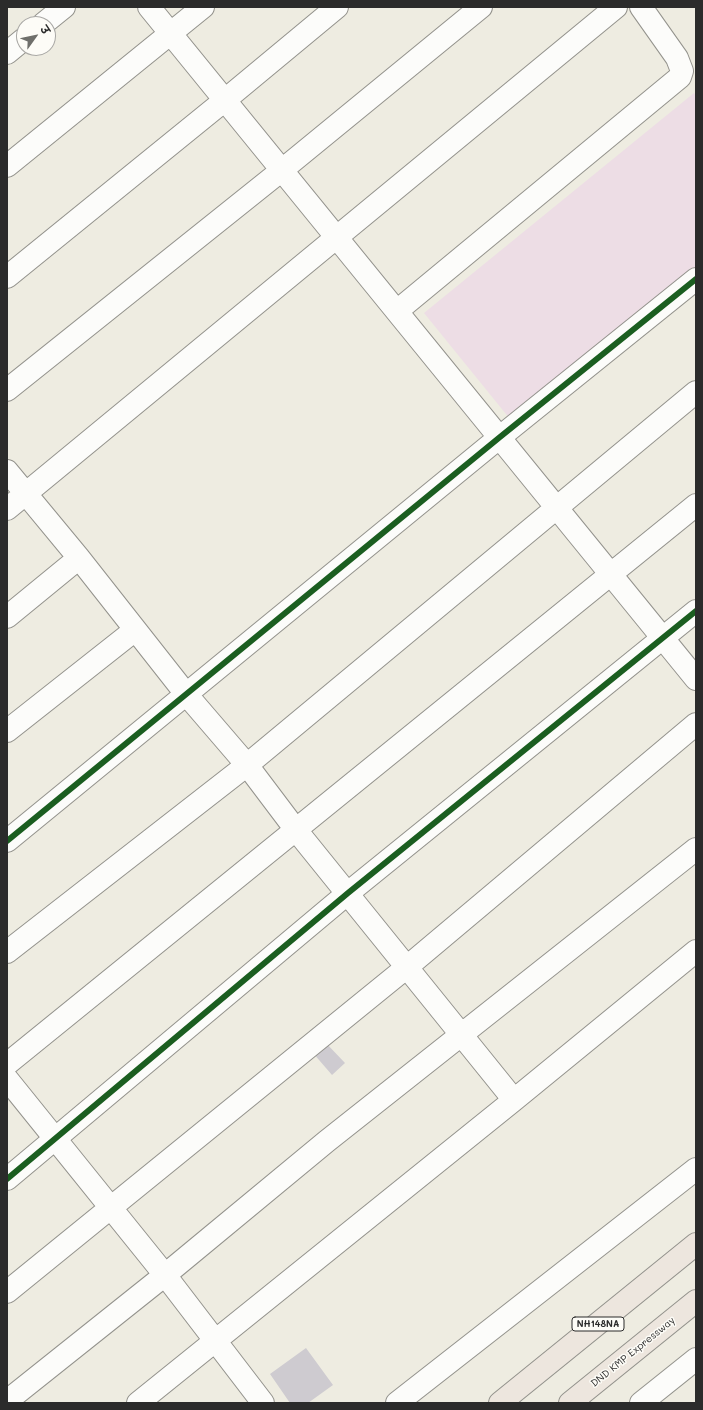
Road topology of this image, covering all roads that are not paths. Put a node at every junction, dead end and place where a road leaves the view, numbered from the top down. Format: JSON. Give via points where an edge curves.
{"nodes":[{"id":1,"x":64,"y":7,"type":"edge"},
{"id":2,"x":149,"y":7,"type":"edge"},
{"id":3,"x":203,"y":7,"type":"edge"},
{"id":4,"x":336,"y":7,"type":"edge"},
{"id":5,"x":481,"y":7,"type":"edge"},
{"id":6,"x":616,"y":7,"type":"edge"},
{"id":7,"x":641,"y":7,"type":"edge"},
{"id":8,"x":53,"y":16,"type":"edge"},
{"id":9,"x":171,"y":33,"type":"junction"},
{"id":10,"x":16,"y":46,"type":"edge"},
{"id":11,"x":7,"y":53,"type":"edge"},
{"id":12,"x":225,"y":100,"type":"junction"},
{"id":13,"x":7,"y":166,"type":"edge"},
{"id":14,"x":282,"y":170,"type":"junction"},
{"id":15,"x":337,"y":237,"type":"junction"},
{"id":16,"x":7,"y":277,"type":"edge"},
{"id":17,"x":696,"y":279,"type":"edge"},
{"id":18,"x":397,"y":310,"type":"junction"},
{"id":19,"x":7,"y":390,"type":"edge"},
{"id":20,"x":696,"y":392,"type":"edge"},
{"id":21,"x":500,"y":436,"type":"junction"},
{"id":22,"x":7,"y":471,"type":"edge"},
{"id":23,"x":26,"y":494,"type":"junction"},
{"id":24,"x":696,"y":505,"type":"edge"},
{"id":25,"x":556,"y":507,"type":"junction"},
{"id":26,"x":7,"y":509,"type":"edge"},
{"id":27,"x":79,"y":558,"type":"junction"},
{"id":28,"x":611,"y":574,"type":"junction"},
{"id":29,"x":696,"y":611,"type":"edge"},
{"id":30,"x":7,"y":617,"type":"edge"},
{"id":31,"x":135,"y":630,"type":"junction"},
{"id":32,"x":663,"y":638,"type":"junction"},
{"id":33,"x":696,"y":679,"type":"edge"},
{"id":34,"x":186,"y":694,"type":"junction"},
{"id":35,"x":696,"y":724,"type":"edge"},
{"id":36,"x":7,"y":731,"type":"edge"},
{"id":37,"x":247,"y":765,"type":"junction"},
{"id":38,"x":296,"y":830,"type":"junction"},
{"id":39,"x":7,"y":841,"type":"edge"},
{"id":40,"x":696,"y":849,"type":"edge"},
{"id":41,"x":348,"y":893,"type":"junction"},
{"id":42,"x":696,"y":951,"type":"edge"},
{"id":43,"x":7,"y":952,"type":"edge"},
{"id":44,"x":407,"y":967,"type":"junction"},
{"id":45,"x":462,"y":1033,"type":"junction"},
{"id":46,"x":7,"y":1064,"type":"edge"},
{"id":47,"x":7,"y":1079,"type":"edge"},
{"id":48,"x":514,"y":1100,"type":"junction"},
{"id":49,"x":56,"y":1139,"type":"junction"},
{"id":50,"x":696,"y":1169,"type":"edge"},
{"id":51,"x":7,"y":1179,"type":"edge"},
{"id":52,"x":111,"y":1208,"type":"junction"},
{"id":53,"x":696,"y":1244,"type":"edge"},
{"id":54,"x":165,"y":1275,"type":"junction"},
{"id":55,"x":7,"y":1292,"type":"edge"},
{"id":56,"x":696,"y":1301,"type":"edge"},
{"id":57,"x":215,"y":1340,"type":"junction"},
{"id":58,"x":696,"y":1359,"type":"edge"},
{"id":59,"x":7,"y":1401,"type":"edge"},
{"id":60,"x":138,"y":1403,"type":"edge"},
{"id":61,"x":263,"y":1403,"type":"edge"},
{"id":62,"x":397,"y":1403,"type":"edge"},
{"id":63,"x":500,"y":1403,"type":"edge"},
{"id":64,"x":570,"y":1403,"type":"edge"},
{"id":65,"x":641,"y":1403,"type":"edge"}],
"edges":[{"from":1,"to":8,"type":"street"},
{"from":2,"to":9,"type":"street"},
{"from":3,"to":9,"type":"street"},
{"from":4,"to":12,"type":"street"},
{"from":5,"to":14,"type":"street"},
{"from":6,"to":15,"type":"street"},
{"from":7,"to":18,"type":"street","via":[[677,58],[682,72],[680,78]]},
{"from":9,"to":12,"type":"street"},
{"from":9,"to":13,"type":"street"},
{"from":10,"to":11,"type":"street"},
{"from":12,"to":14,"type":"street"},
{"from":12,"to":16,"type":"street"},
{"from":14,"to":15,"type":"street"},
{"from":14,"to":19,"type":"street"},
{"from":15,"to":18,"type":"street"},
{"from":15,"to":23,"type":"street"},
{"from":17,"to":21,"type":"street"},
{"from":18,"to":21,"type":"street"},
{"from":20,"to":25,"type":"street"},
{"from":21,"to":25,"type":"street"},
{"from":21,"to":34,"type":"street"},
{"from":22,"to":23,"type":"street"},
{"from":23,"to":26,"type":"street"},
{"from":23,"to":27,"type":"street"},
{"from":24,"to":28,"type":"street"},
{"from":25,"to":28,"type":"street"},
{"from":25,"to":37,"type":"street"},
{"from":27,"to":30,"type":"street"},
{"from":27,"to":31,"type":"street"},
{"from":28,"to":32,"type":"street"},
{"from":28,"to":38,"type":"street"},
{"from":29,"to":32,"type":"street"},
{"from":31,"to":34,"type":"street"},
{"from":31,"to":36,"type":"street"},
{"from":32,"to":33,"type":"street"},
{"from":32,"to":41,"type":"street"},
{"from":34,"to":37,"type":"street"},
{"from":34,"to":39,"type":"street"},
{"from":35,"to":44,"type":"street"},
{"from":37,"to":38,"type":"street"},
{"from":37,"to":43,"type":"street"},
{"from":38,"to":41,"type":"street"},
{"from":38,"to":46,"type":"street"},
{"from":40,"to":45,"type":"street"},
{"from":41,"to":44,"type":"street"},
{"from":41,"to":49,"type":"street"},
{"from":42,"to":48,"type":"street"},
{"from":44,"to":45,"type":"street"},
{"from":44,"to":52,"type":"street"},
{"from":45,"to":48,"type":"street"},
{"from":45,"to":54,"type":"street"},
{"from":47,"to":49,"type":"street"},
{"from":48,"to":57,"type":"street"},
{"from":49,"to":51,"type":"street"},
{"from":49,"to":52,"type":"street"},
{"from":50,"to":62,"type":"street"},
{"from":52,"to":54,"type":"street"},
{"from":52,"to":55,"type":"street"},
{"from":53,"to":63,"type":"highway","number":"NH148NA"},
{"from":54,"to":57,"type":"street"},
{"from":54,"to":59,"type":"street"},
{"from":56,"to":64,"type":"highway","name":"DND KMP Expressway"},
{"from":57,"to":60,"type":"street"},
{"from":57,"to":61,"type":"street"},
{"from":58,"to":65,"type":"street"}]}
